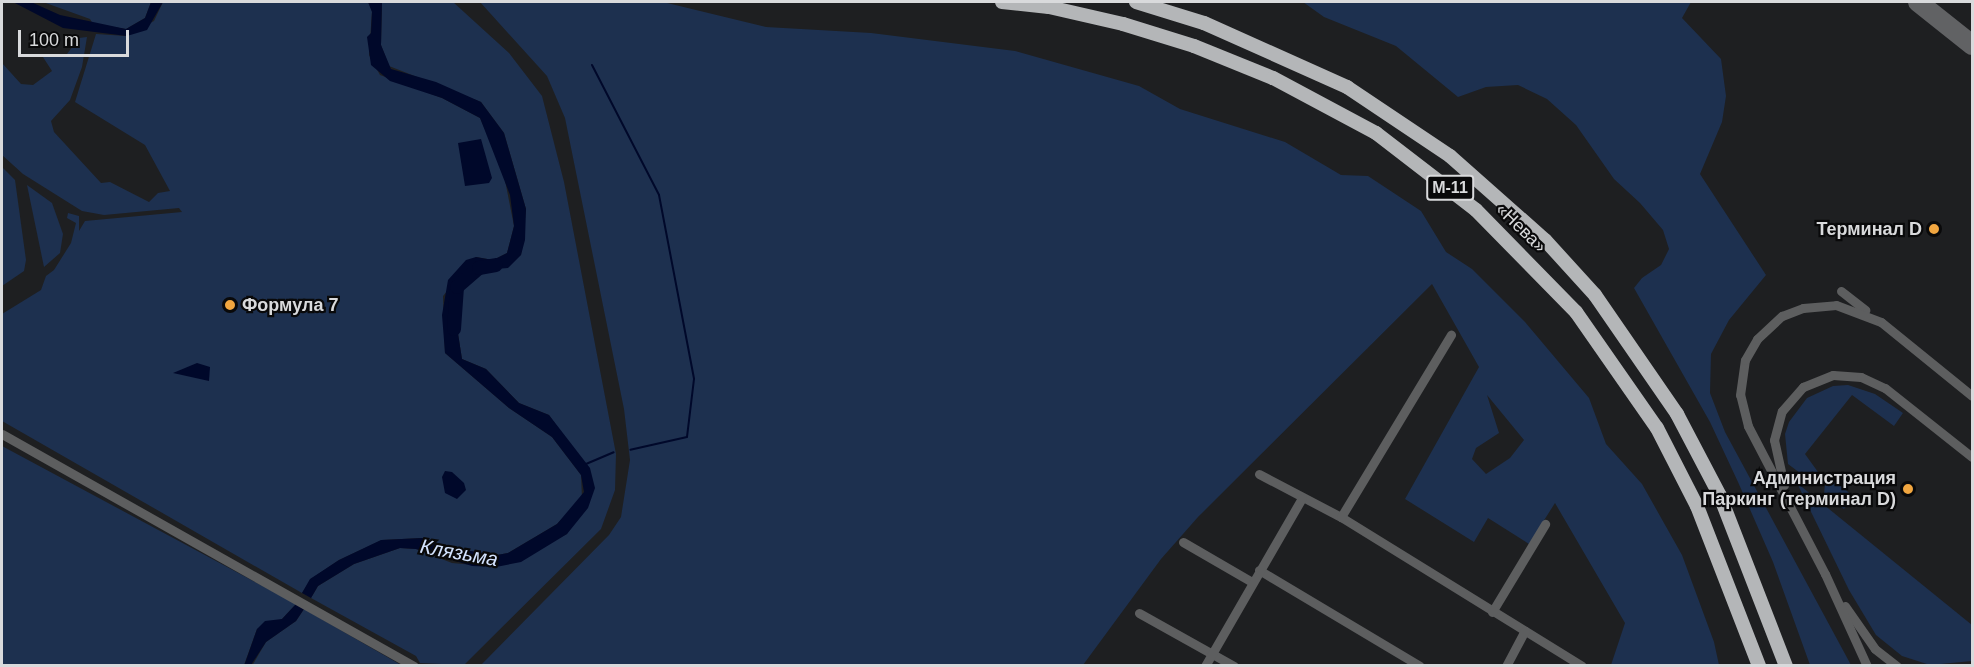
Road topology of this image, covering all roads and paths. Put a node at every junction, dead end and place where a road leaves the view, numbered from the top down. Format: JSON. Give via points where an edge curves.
{"nodes":[{"id":1,"x":1002,"y":2,"type":"edge"},
{"id":2,"x":1136,"y":2,"type":"edge"},
{"id":3,"x":1841,"y":291,"type":"dead end"},
{"id":4,"x":1881,"y":322,"type":"junction"},
{"id":5,"x":1451,"y":335,"type":"dead end"},
{"id":6,"x":1972,"y":396,"type":"edge"},
{"id":7,"x":2,"y":434,"type":"edge"},
{"id":8,"x":1972,"y":457,"type":"edge"},
{"id":9,"x":1259,"y":474,"type":"dead end"},
{"id":10,"x":1302,"y":498,"type":"junction"},
{"id":11,"x":1341,"y":517,"type":"junction"},
{"id":12,"x":1545,"y":524,"type":"dead end"},
{"id":13,"x":1800,"y":526,"type":"junction"},
{"id":14,"x":1183,"y":542,"type":"dead end"},
{"id":15,"x":1259,"y":570,"type":"junction"},
{"id":16,"x":1825,"y":574,"type":"junction"},
{"id":17,"x":1252,"y":582,"type":"junction"},
{"id":18,"x":1492,"y":612,"type":"junction"},
{"id":19,"x":1139,"y":613,"type":"dead end"},
{"id":20,"x":1525,"y":631,"type":"junction"},
{"id":21,"x":1212,"y":653,"type":"junction"},
{"id":22,"x":414,"y":666,"type":"edge"},
{"id":23,"x":1205,"y":666,"type":"edge"},
{"id":24,"x":1234,"y":666,"type":"edge"},
{"id":25,"x":1420,"y":666,"type":"edge"},
{"id":26,"x":1506,"y":666,"type":"edge"},
{"id":27,"x":1582,"y":666,"type":"edge"},
{"id":28,"x":1759,"y":666,"type":"edge"},
{"id":29,"x":1786,"y":666,"type":"edge"},
{"id":30,"x":1867,"y":666,"type":"edge"},
{"id":31,"x":1897,"y":666,"type":"edge"}],
"edges":[{"from":1,"to":28,"type":"highway","name":"«Нева»","number":"М-11","via":[[1049,7],[1123,24],[1194,46],[1273,78],[1376,133],[1476,210],[1576,312],[1657,428],[1697,506]]},
{"from":2,"to":29,"type":"highway","name":"«Нева»","number":"М-11","via":[[1204,23],[1347,87],[1450,156],[1545,240],[1595,295],[1677,414],[1720,496]]},
{"from":3,"to":4,"type":"street"},
{"from":4,"to":6,"type":"street"},
{"from":4,"to":13,"type":"street","via":[[1848,307],[1825,304],[1792,311],[1757,339],[1745,360],[1741,405],[1753,438]]},
{"from":5,"to":11,"type":"street"},
{"from":7,"to":22,"type":"street"},
{"from":8,"to":13,"type":"street","via":[[1885,388],[1852,375],[1822,378],[1788,401],[1775,430],[1776,460]]},
{"from":9,"to":10,"type":"street"},
{"from":10,"to":11,"type":"street"},
{"from":10,"to":15,"type":"street"},
{"from":11,"to":18,"type":"street"},
{"from":12,"to":18,"type":"street"},
{"from":13,"to":16,"type":"street"},
{"from":14,"to":17,"type":"street"},
{"from":15,"to":17,"type":"street"},
{"from":15,"to":25,"type":"street"},
{"from":16,"to":30,"type":"street"},
{"from":16,"to":31,"type":"street","via":[[1868,641]]},
{"from":17,"to":21,"type":"street"},
{"from":18,"to":20,"type":"street"},
{"from":19,"to":21,"type":"street"},
{"from":20,"to":26,"type":"street"},
{"from":20,"to":27,"type":"street"},
{"from":21,"to":23,"type":"street"},
{"from":21,"to":24,"type":"street"}]}
